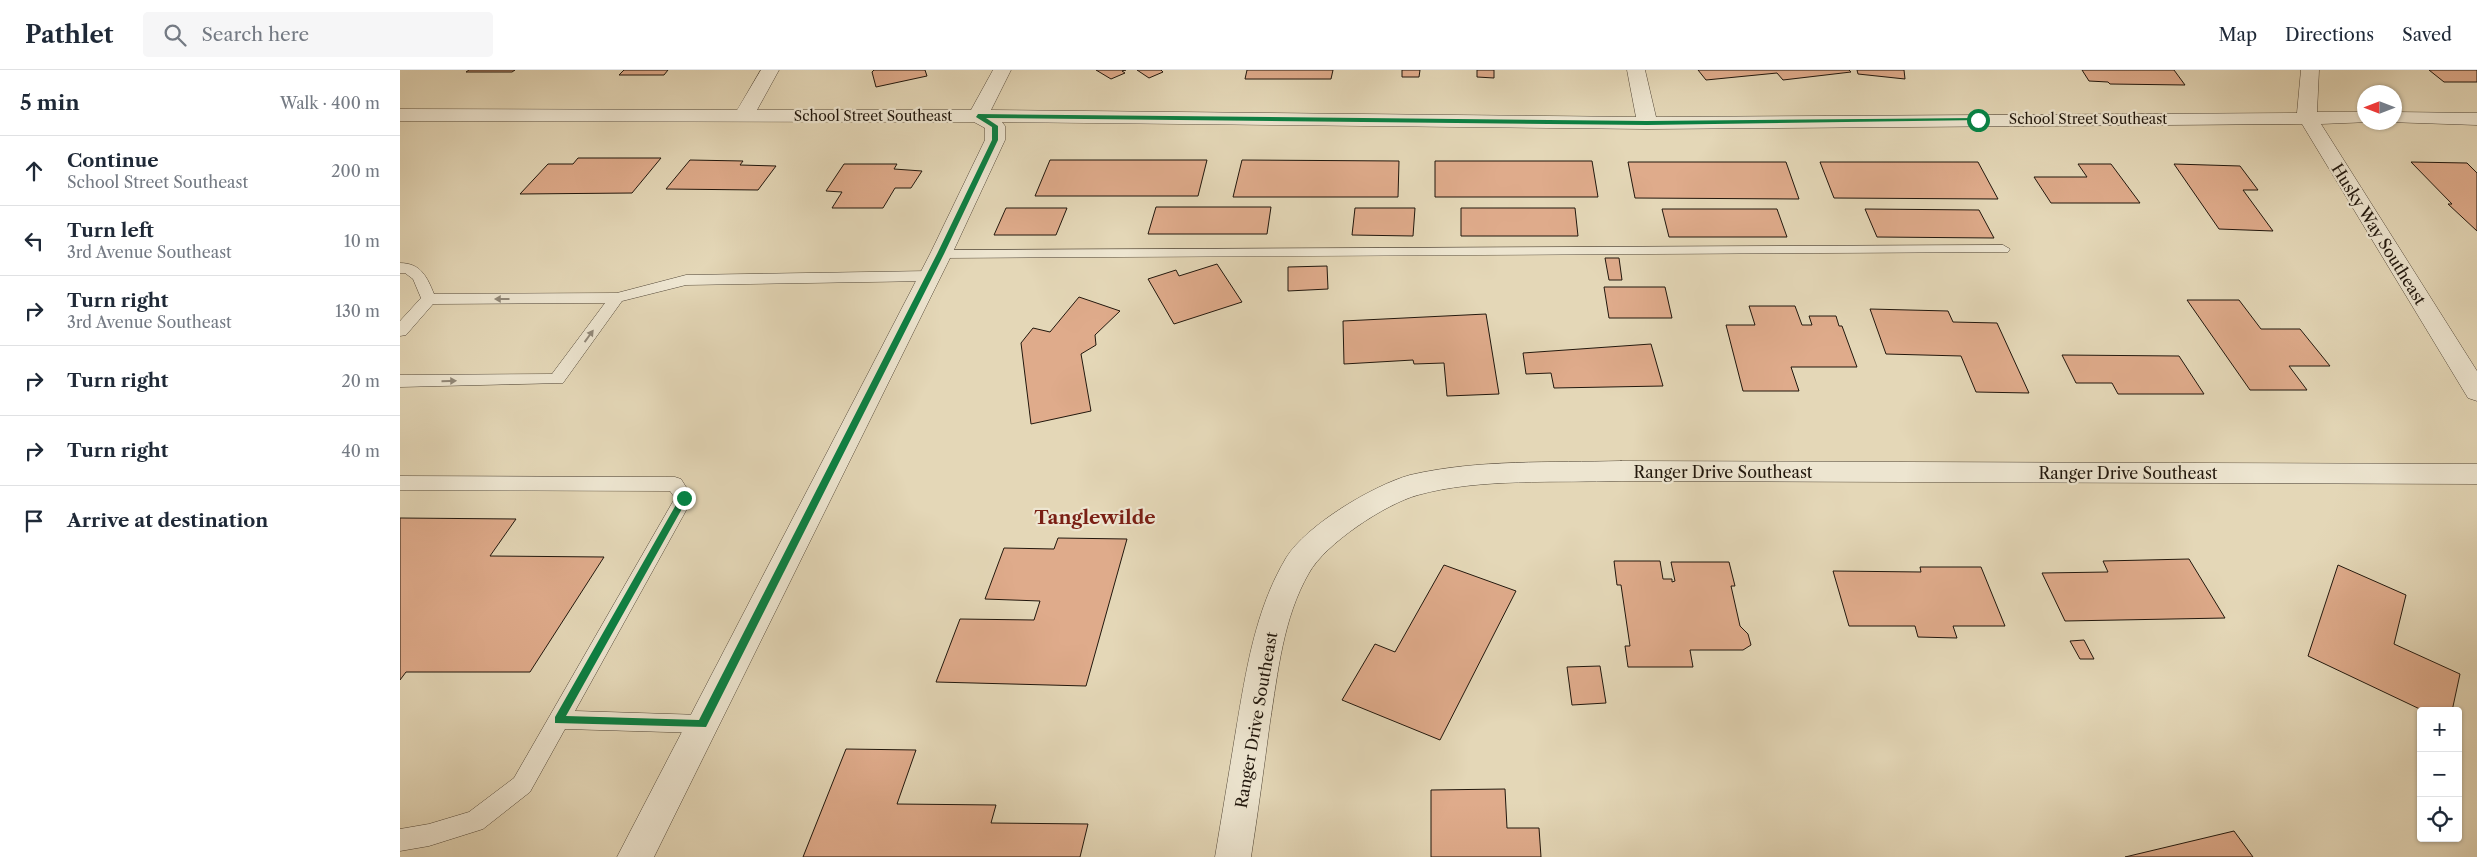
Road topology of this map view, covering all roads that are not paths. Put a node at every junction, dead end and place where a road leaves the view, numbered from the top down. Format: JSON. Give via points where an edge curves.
{"nodes":[{"id":1,"x":770,"y":70,"type":"edge"},
{"id":2,"x":1002,"y":70,"type":"edge"},
{"id":3,"x":1636,"y":70,"type":"edge"},
{"id":4,"x":2310,"y":70,"type":"edge"},
{"id":5,"x":400,"y":116,"type":"edge"},
{"id":6,"x":743,"y":116,"type":"junction"},
{"id":7,"x":978,"y":116,"type":"junction"},
{"id":8,"x":2306,"y":117,"type":"junction"},
{"id":9,"x":2357,"y":118,"type":"edge"},
{"id":10,"x":2402,"y":118,"type":"edge"},
{"id":11,"x":2477,"y":119,"type":"edge"},
{"id":12,"x":1647,"y":123,"type":"junction"},
{"id":13,"x":2003,"y":249,"type":"dead end"},
{"id":14,"x":935,"y":265,"type":"junction"},
{"id":15,"x":400,"y":268,"type":"edge"},
{"id":16,"x":617,"y":298,"type":"junction"},
{"id":17,"x":429,"y":299,"type":"junction"},
{"id":18,"x":400,"y":331,"type":"edge"},
{"id":19,"x":400,"y":381,"type":"edge"},
{"id":20,"x":2477,"y":392,"type":"edge"},
{"id":21,"x":2477,"y":474,"type":"edge"},
{"id":22,"x":400,"y":483,"type":"edge"},
{"id":23,"x":559,"y":720,"type":"junction"},
{"id":24,"x":702,"y":724,"type":"junction"},
{"id":25,"x":400,"y":840,"type":"edge"},
{"id":26,"x":635,"y":857,"type":"edge"},
{"id":27,"x":1233,"y":857,"type":"edge"}],
"edges":[{"from":1,"to":6,"type":"street"},
{"from":2,"to":7,"type":"street"},
{"from":3,"to":12,"type":"street"},
{"from":4,"to":8,"type":"street"},
{"from":5,"to":6,"type":"street","name":"School Street Southeast"},
{"from":6,"to":7,"type":"street","name":"School Street Southeast"},
{"from":7,"to":12,"type":"street","name":"School Street Southeast"},
{"from":7,"to":14,"type":"street","via":[[995,126],[995,140]]},
{"from":8,"to":9,"type":"street","name":"School Street Southeast"},
{"from":8,"to":12,"type":"street","name":"School Street Southeast"},
{"from":8,"to":20,"type":"street","name":"Husky Way Southeast"},
{"from":10,"to":11,"type":"street"},
{"from":13,"to":14,"type":"lane"},
{"from":14,"to":16,"type":"lane","via":[[686,280]]},
{"from":14,"to":24,"type":"street"},
{"from":15,"to":17,"type":"lane","via":[[409,268],[419,277]]},
{"from":16,"to":17,"type":"lane","one_way":true},
{"from":19,"to":16,"type":"lane","one_way":true,"via":[[557,379]]},
{"from":17,"to":18,"type":"lane"},
{"from":21,"to":27,"type":"street","name":"Ranger Drive Southeast","via":[[1621,471],[1500,474],[1450,478],[1410,486],[1364,508],[1327,533],[1298,564],[1281,599],[1267,647]]},
{"from":22,"to":23,"type":"lane","via":[[675,484],[684,498]]},
{"from":23,"to":24,"type":"lane"},
{"from":23,"to":25,"type":"lane","via":[[522,785],[474,821]]},
{"from":24,"to":26,"type":"street"}]}
